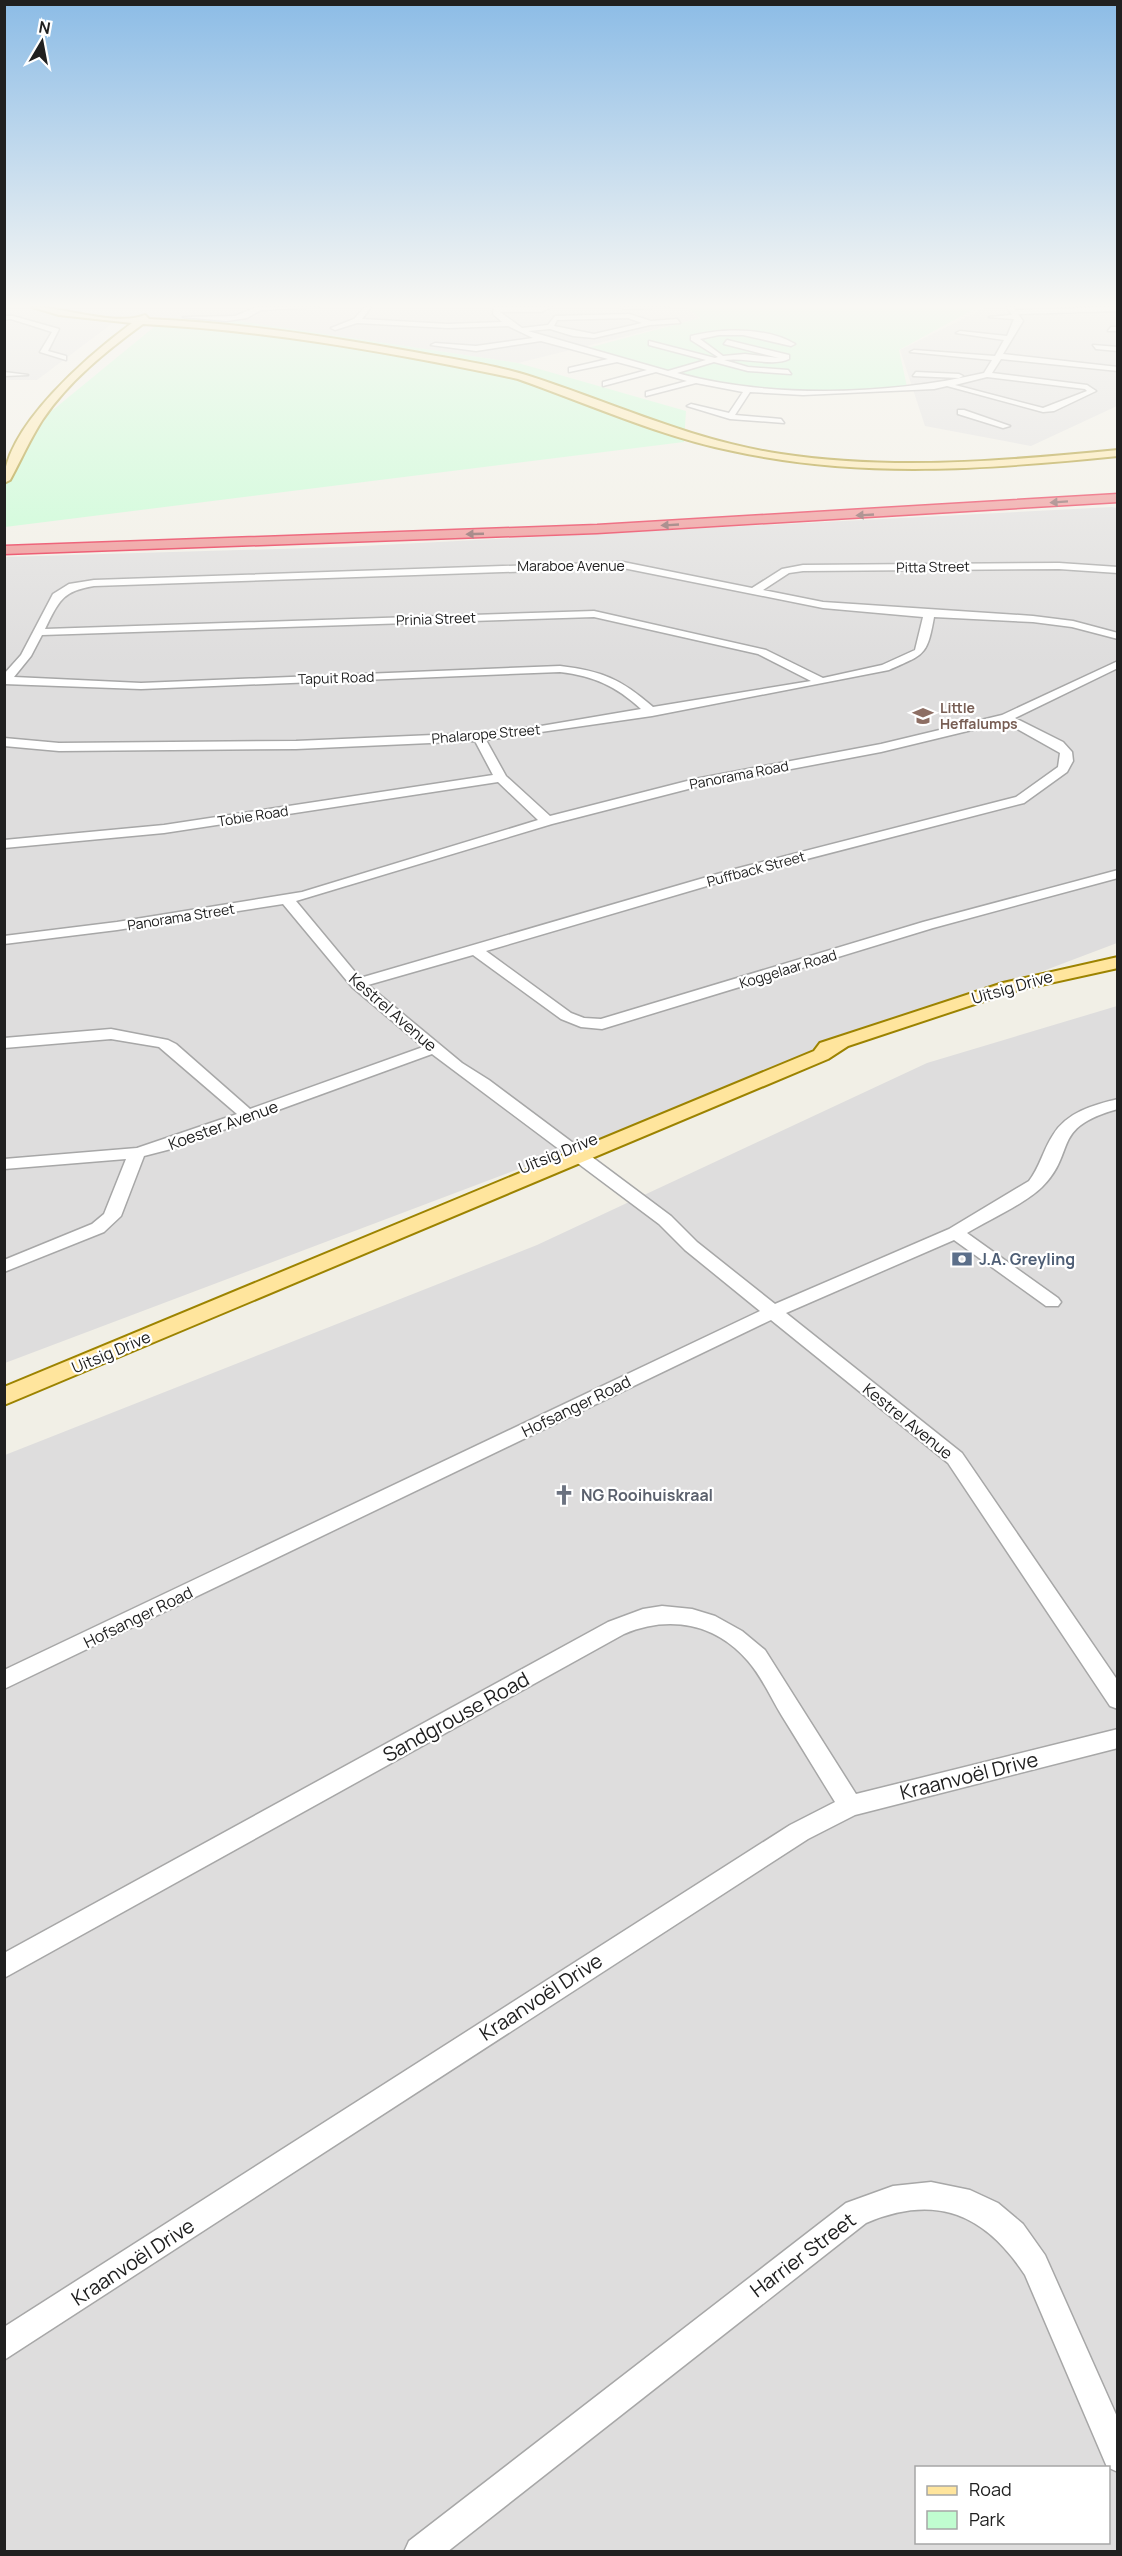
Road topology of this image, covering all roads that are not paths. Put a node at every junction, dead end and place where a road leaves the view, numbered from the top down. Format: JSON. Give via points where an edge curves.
{"nodes":[{"id":1,"x":668,"y":426,"type":"edge"},
{"id":2,"x":34,"y":428,"type":"edge"},
{"id":3,"x":1118,"y":453,"type":"edge"},
{"id":4,"x":4,"y":480,"type":"edge"},
{"id":5,"x":1118,"y":485,"type":"edge"},
{"id":6,"x":1118,"y":498,"type":"edge"},
{"id":7,"x":197,"y":528,"type":"dead end"},
{"id":8,"x":215,"y":528,"type":"junction"},
{"id":9,"x":128,"y":531,"type":"dead end"},
{"id":10,"x":4,"y":550,"type":"edge"},
{"id":11,"x":1118,"y":570,"type":"edge"},
{"id":12,"x":754,"y":591,"type":"junction"},
{"id":13,"x":929,"y":614,"type":"junction"},
{"id":14,"x":39,"y":632,"type":"junction"},
{"id":15,"x":1118,"y":636,"type":"edge"},
{"id":16,"x":1118,"y":664,"type":"edge"},
{"id":17,"x":5,"y":681,"type":"edge"},
{"id":18,"x":822,"y":682,"type":"junction"},
{"id":19,"x":652,"y":713,"type":"junction"},
{"id":20,"x":1006,"y":718,"type":"junction"},
{"id":21,"x":478,"y":737,"type":"junction"},
{"id":22,"x":4,"y":742,"type":"edge"},
{"id":23,"x":501,"y":778,"type":"junction"},
{"id":24,"x":547,"y":821,"type":"junction"},
{"id":25,"x":4,"y":844,"type":"edge"},
{"id":26,"x":1118,"y":874,"type":"edge"},
{"id":27,"x":356,"y":880,"type":"joint"},
{"id":28,"x":287,"y":900,"type":"junction"},
{"id":29,"x":4,"y":940,"type":"edge"},
{"id":30,"x":476,"y":950,"type":"junction"},
{"id":31,"x":1118,"y":962,"type":"edge"},
{"id":32,"x":357,"y":984,"type":"junction"},
{"id":33,"x":4,"y":1042,"type":"edge"},
{"id":34,"x":434,"y":1048,"type":"junction"},
{"id":35,"x":1118,"y":1104,"type":"edge"},
{"id":36,"x":248,"y":1116,"type":"junction"},
{"id":37,"x":137,"y":1153,"type":"junction"},
{"id":38,"x":569,"y":1153,"type":"junction"},
{"id":39,"x":4,"y":1164,"type":"edge"},
{"id":40,"x":955,"y":1233,"type":"junction"},
{"id":41,"x":4,"y":1267,"type":"edge"},
{"id":42,"x":1052,"y":1302,"type":"dead end"},
{"id":43,"x":773,"y":1312,"type":"junction"},
{"id":44,"x":4,"y":1397,"type":"edge"},
{"id":45,"x":4,"y":1680,"type":"edge"},
{"id":46,"x":1118,"y":1701,"type":"edge"},
{"id":47,"x":1118,"y":1738,"type":"edge"},
{"id":48,"x":850,"y":1806,"type":"junction"},
{"id":49,"x":4,"y":1967,"type":"edge"},
{"id":50,"x":4,"y":2345,"type":"edge"},
{"id":51,"x":1118,"y":2456,"type":"edge"},
{"id":52,"x":420,"y":2552,"type":"edge"}],
"edges":[{"from":1,"to":3,"type":"main road","via":[[730,447],[864,466],[946,467]]},
{"from":2,"to":4,"type":"main road"},
{"from":5,"to":8,"type":"highway","via":[[697,510]]},
{"from":6,"to":10,"type":"highway","one_way":true,"via":[[585,530]]},
{"from":7,"to":8,"type":"highway"},
{"from":8,"to":9,"type":"highway"},
{"from":11,"to":12,"type":"street","name":"Pitta Street","via":[[1059,566],[803,568],[786,571]]},
{"from":12,"to":13,"type":"street","name":"Maraboe Avenue","via":[[830,606]]},
{"from":12,"to":14,"type":"street","name":"Maraboe Avenue","via":[[646,568],[604,564],[94,583],[74,586],[57,596]]},
{"from":13,"to":15,"type":"street","name":"Maraboe Avenue","via":[[1033,619]]},
{"from":13,"to":18,"type":"street","name":"Phalarope Street","via":[[919,652],[885,668]]},
{"from":14,"to":17,"type":"street","via":[[26,656]]},
{"from":14,"to":18,"type":"street","name":"Prinia Street","via":[[594,614],[762,652]]},
{"from":16,"to":20,"type":"street","name":"Panorama Road"},
{"from":17,"to":19,"type":"street","name":"Tapuit Road","via":[[141,686],[560,669],[619,682]]},
{"from":18,"to":19,"type":"street","name":"Phalarope Street"},
{"from":19,"to":21,"type":"street","name":"Phalarope Street"},
{"from":20,"to":24,"type":"street","name":"Panorama Road","via":[[880,748],[700,782]]},
{"from":20,"to":30,"type":"street","name":"Puffback Street","via":[[1066,752],[1063,769],[1020,800],[736,873]]},
{"from":21,"to":22,"type":"street","name":"Phalarope Street","via":[[213,746],[50,747]]},
{"from":21,"to":23,"type":"street"},
{"from":23,"to":24,"type":"street"},
{"from":23,"to":25,"type":"street","name":"Tobie Road","via":[[164,829]]},
{"from":24,"to":27,"type":"street","name":"Panorama Road"},
{"from":26,"to":30,"type":"street","name":"Koggelaar Road","via":[[928,925],[602,1024],[567,1016]]},
{"from":27,"to":28,"type":"street","name":"Panorama Street"},
{"from":28,"to":29,"type":"street","name":"Panorama Street"},
{"from":28,"to":32,"type":"street","name":"Kestrel Avenue"},
{"from":30,"to":32,"type":"street","name":"Puffback Street"},
{"from":31,"to":38,"type":"main road","name":"Uitsig Drive","via":[[941,1007]]},
{"from":32,"to":34,"type":"street","name":"Kestrel Avenue"},
{"from":33,"to":36,"type":"street","via":[[111,1034],[163,1043]]},
{"from":34,"to":36,"type":"street","name":"Koester Avenue"},
{"from":34,"to":38,"type":"street","name":"Kestrel Avenue"},
{"from":35,"to":40,"type":"street","name":"Hofsanger Road","via":[[1089,1112],[1072,1123],[1060,1136],[1046,1171],[1035,1185]]},
{"from":36,"to":37,"type":"street","name":"Koester Avenue"},
{"from":37,"to":39,"type":"street","name":"Koester Avenue"},
{"from":37,"to":41,"type":"street","via":[[109,1220]]},
{"from":38,"to":43,"type":"street","name":"Kestrel Avenue","via":[[665,1220]]},
{"from":38,"to":44,"type":"main road","name":"Uitsig Drive","via":[[388,1226],[283,1279]]},
{"from":40,"to":42,"type":"street"},
{"from":40,"to":43,"type":"street","name":"Hofsanger Road"},
{"from":43,"to":45,"type":"street","name":"Hofsanger Road"},
{"from":43,"to":46,"type":"street","name":"Kestrel Avenue","via":[[955,1458]]},
{"from":47,"to":48,"type":"street","name":"Kraanvoël Drive"},
{"from":48,"to":49,"type":"street","name":"Sandgrouse Road","via":[[758,1656],[741,1639],[692,1617],[646,1616],[616,1628]]},
{"from":48,"to":50,"type":"street","name":"Kraanvoël Drive","via":[[755,1859]]},
{"from":51,"to":52,"type":"street","name":"Harrier Street","via":[[1035,2265],[1020,2242],[996,2219],[951,2199],[904,2197],[877,2202],[856,2213]]}]}
